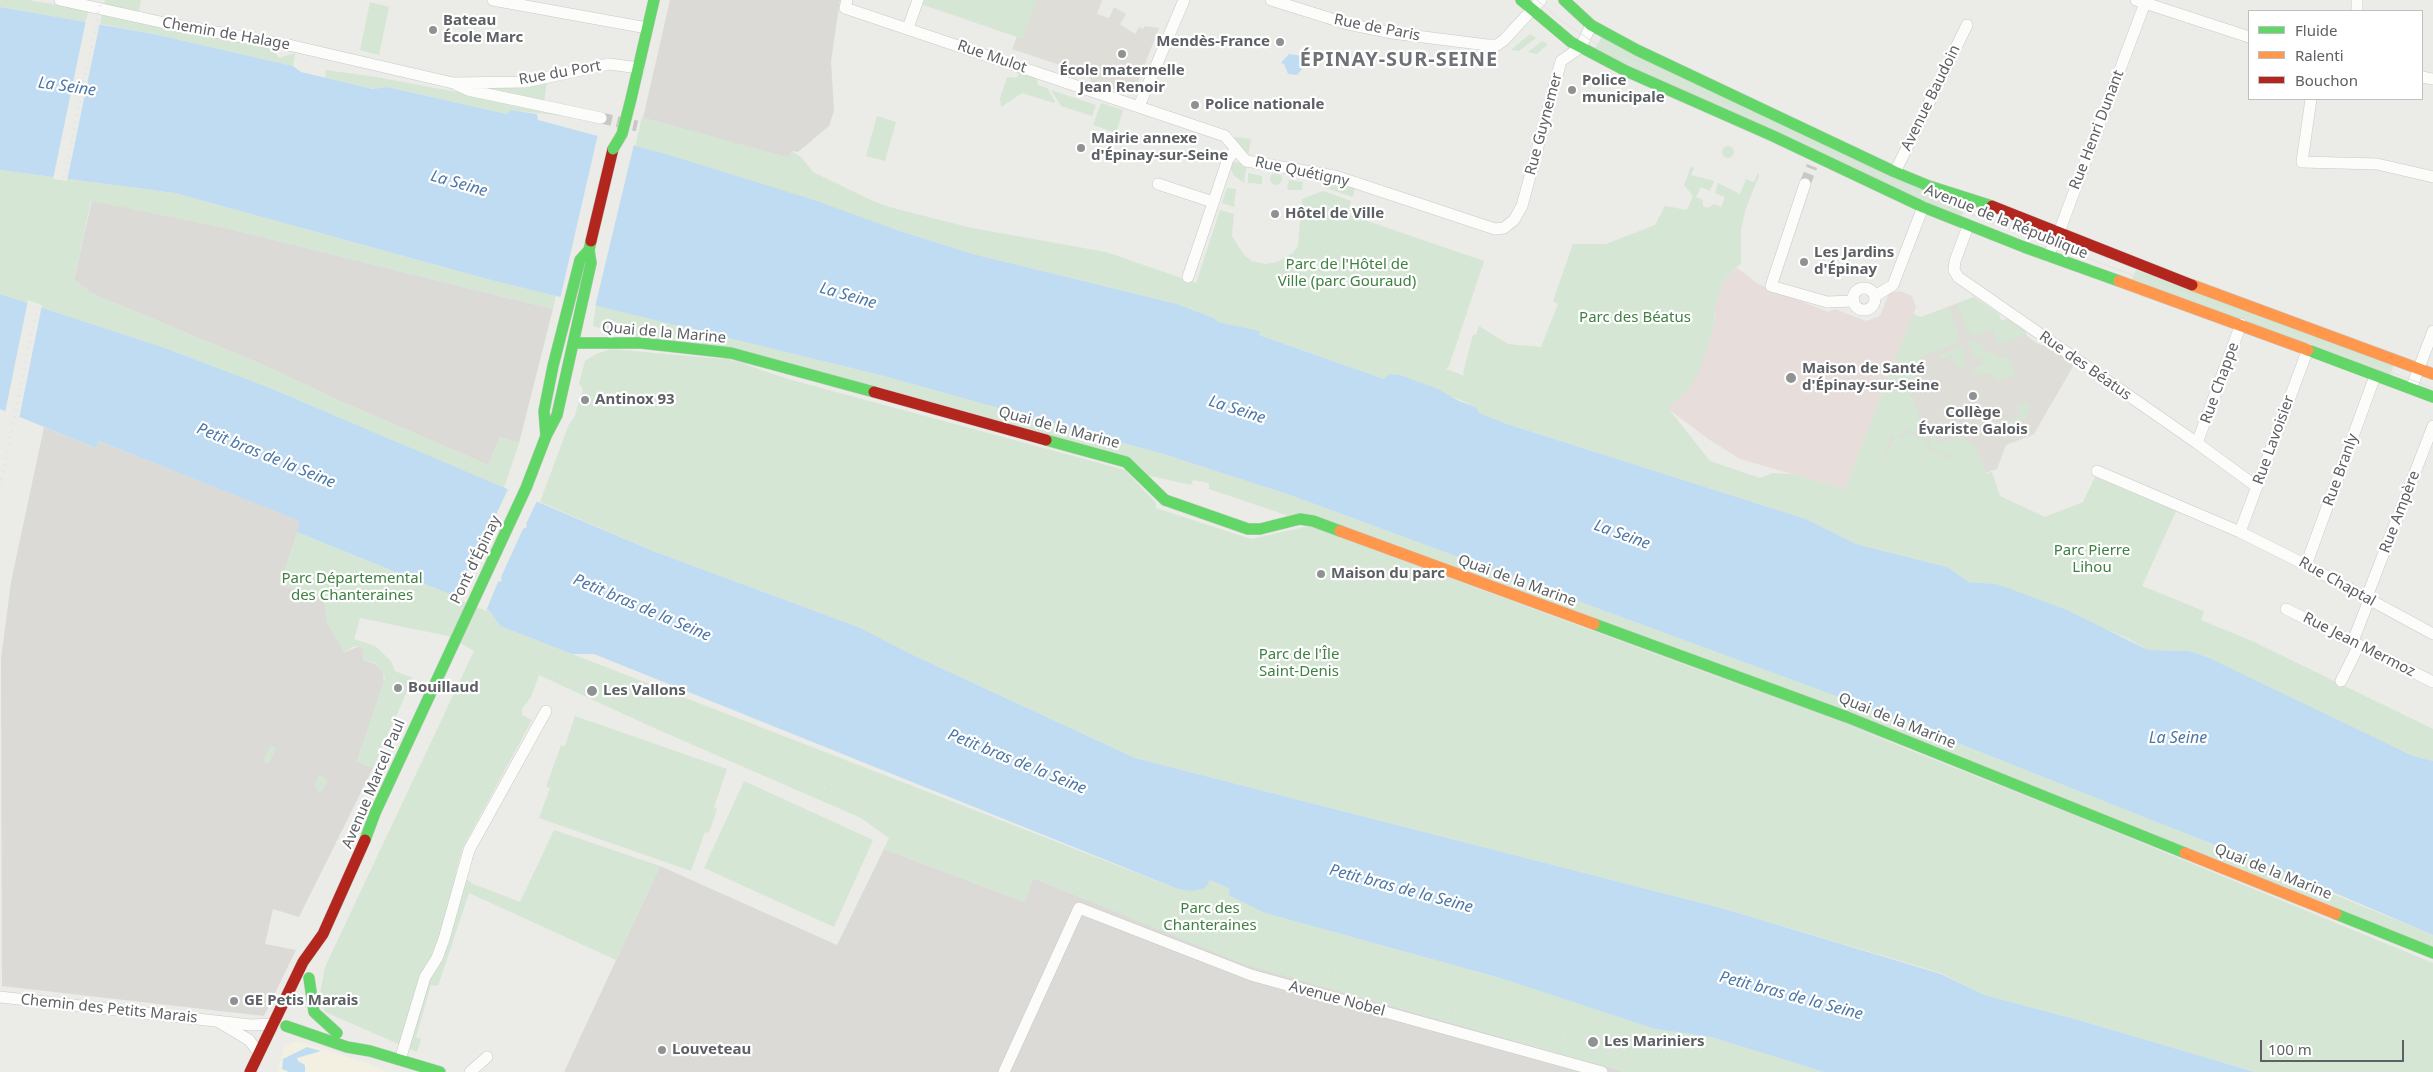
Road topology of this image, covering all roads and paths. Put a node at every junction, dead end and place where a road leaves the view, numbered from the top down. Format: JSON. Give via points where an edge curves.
{"nodes":[{"id":1,"x":60,"y":0,"type":"edge"},
{"id":2,"x":493,"y":0,"type":"edge"},
{"id":3,"x":642,"y":0,"type":"edge"},
{"id":4,"x":654,"y":0,"type":"edge"},
{"id":5,"x":918,"y":0,"type":"edge"},
{"id":6,"x":1184,"y":0,"type":"edge"},
{"id":7,"x":1271,"y":0,"type":"edge"},
{"id":8,"x":1521,"y":0,"type":"edge"},
{"id":9,"x":1541,"y":0,"type":"edge"},
{"id":10,"x":1564,"y":0,"type":"edge"},
{"id":11,"x":2141,"y":2,"type":"edge"},
{"id":12,"x":846,"y":4,"type":"edge"},
{"id":13,"x":1532,"y":10,"type":"junction"},
{"id":14,"x":1591,"y":24,"type":"junction"},
{"id":15,"x":1967,"y":25,"type":"dead end"},
{"id":16,"x":642,"y":27,"type":"junction"},
{"id":17,"x":908,"y":28,"type":"junction"},
{"id":18,"x":2248,"y":37,"type":"edge"},
{"id":19,"x":1581,"y":47,"type":"junction"},
{"id":20,"x":633,"y":67,"type":"junction"},
{"id":21,"x":393,"y":68,"type":"joint"},
{"id":22,"x":453,"y":83,"type":"junction"},
{"id":23,"x":2312,"y":100,"type":"edge"},
{"id":24,"x":1139,"y":106,"type":"junction"},
{"id":25,"x":601,"y":118,"type":"tunnel mouth"},
{"id":26,"x":1236,"y":149,"type":"junction"},
{"id":27,"x":1896,"y":172,"type":"junction"},
{"id":28,"x":2433,"y":177,"type":"edge"},
{"id":29,"x":1158,"y":184,"type":"dead end"},
{"id":30,"x":1805,"y":184,"type":"tunnel mouth"},
{"id":31,"x":1213,"y":202,"type":"junction"},
{"id":32,"x":1923,"y":207,"type":"junction"},
{"id":33,"x":1968,"y":226,"type":"junction"},
{"id":34,"x":1504,"y":228,"type":"joint"},
{"id":35,"x":2059,"y":232,"type":"junction"},
{"id":36,"x":589,"y":250,"type":"junction"},
{"id":37,"x":2048,"y":256,"type":"junction"},
{"id":38,"x":1188,"y":277,"type":"dead end"},
{"id":39,"x":2241,"y":324,"type":"junction"},
{"id":40,"x":2433,"y":331,"type":"edge"},
{"id":41,"x":560,"y":340,"type":"junction"},
{"id":42,"x":574,"y":343,"type":"junction"},
{"id":43,"x":2308,"y":349,"type":"junction"},
{"id":44,"x":2419,"y":368,"type":"junction"},
{"id":45,"x":2433,"y":374,"type":"edge"},
{"id":46,"x":2375,"y":376,"type":"junction"},
{"id":47,"x":2411,"y":389,"type":"junction"},
{"id":48,"x":2433,"y":397,"type":"edge"},
{"id":49,"x":2433,"y":426,"type":"edge"},
{"id":50,"x":546,"y":436,"type":"junction"},
{"id":51,"x":2198,"y":443,"type":"junction"},
{"id":52,"x":2098,"y":471,"type":"dead end"},
{"id":53,"x":2257,"y":487,"type":"junction"},
{"id":54,"x":2240,"y":532,"type":"junction"},
{"id":55,"x":2306,"y":565,"type":"junction"},
{"id":56,"x":2368,"y":599,"type":"junction"},
{"id":57,"x":2286,"y":609,"type":"dead end"},
{"id":58,"x":2433,"y":634,"type":"edge"},
{"id":59,"x":2356,"y":643,"type":"junction"},
{"id":60,"x":452,"y":645,"type":"joint"},
{"id":61,"x":2341,"y":681,"type":"dead end"},
{"id":62,"x":2433,"y":682,"type":"edge"},
{"id":63,"x":546,"y":711,"type":"dead end"},
{"id":64,"x":323,"y":934,"type":"junction"},
{"id":65,"x":2433,"y":953,"type":"edge"},
{"id":66,"x":309,"y":978,"type":"junction"},
{"id":67,"x":0,"y":997,"type":"edge"},
{"id":68,"x":298,"y":1001,"type":"dead end"},
{"id":69,"x":218,"y":1020,"type":"junction"},
{"id":70,"x":283,"y":1023,"type":"junction"},
{"id":71,"x":337,"y":1033,"type":"junction"},
{"id":72,"x":370,"y":1050,"type":"junction"},
{"id":73,"x":259,"y":1053,"type":"junction"},
{"id":74,"x":487,"y":1057,"type":"dead end"},
{"id":75,"x":400,"y":1060,"type":"junction"},
{"id":76,"x":250,"y":1072,"type":"edge"},
{"id":77,"x":263,"y":1072,"type":"edge"},
{"id":78,"x":440,"y":1072,"type":"edge"},
{"id":79,"x":470,"y":1072,"type":"edge"},
{"id":80,"x":1004,"y":1072,"type":"edge"},
{"id":81,"x":1602,"y":1072,"type":"edge"}],
"edges":[{"from":1,"to":21,"type":"street","name":"Chemin de Halage"},
{"from":2,"to":16,"type":"street"},
{"from":3,"to":16,"type":"main road"},
{"from":4,"to":16,"type":"main road"},
{"from":5,"to":17,"type":"street"},
{"from":6,"to":24,"type":"street"},
{"from":7,"to":13,"type":"street","name":"Rue de Paris","via":[[1348,24],[1487,46],[1504,40]]},
{"from":8,"to":13,"type":"main road","name":"Avenue de la République"},
{"from":9,"to":13,"type":"street","name":"Rue de Paris"},
{"from":10,"to":14,"type":"main road","name":"Avenue de la République"},
{"from":11,"to":18,"type":"street"},
{"from":11,"to":35,"type":"street","name":"Rue Henri Dunant"},
{"from":12,"to":17,"type":"street","name":"Rue Mulot"},
{"from":13,"to":19,"type":"main road","name":"Avenue de la République"},
{"from":14,"to":19,"type":"street"},
{"from":14,"to":27,"type":"main road","name":"Avenue de la République","via":[[1637,50]]},
{"from":15,"to":27,"type":"street","name":"Avenue Baudoin"},
{"from":16,"to":20,"type":"main road"},
{"from":17,"to":24,"type":"street","name":"Rue Mulot"},
{"from":19,"to":32,"type":"main road","name":"Avenue de la République","via":[[1814,161]]},
{"from":19,"to":34,"type":"street","name":"Rue Guynemer","via":[[1561,61],[1522,206],[1514,220]]},
{"from":20,"to":22,"type":"street","name":"Rue du Port","via":[[609,64],[525,82]]},
{"from":20,"to":36,"type":"main road","bridge":true,"via":[[622,134],[613,149]]},
{"from":21,"to":22,"type":"street","name":"Rue du Port"},
{"from":22,"to":25,"type":"street","via":[[468,90]]},
{"from":23,"to":28,"type":"street","via":[[2302,162],[2377,164]]},
{"from":24,"to":26,"type":"street","name":"Rue Quétigny","via":[[1225,136]]},
{"from":26,"to":31,"type":"street","via":[[1228,158]]},
{"from":26,"to":34,"type":"street","name":"Rue Quétigny","via":[[1246,160],[1335,176],[1487,227]]},
{"from":27,"to":35,"type":"main road","name":"Avenue de la République"},
{"from":29,"to":31,"type":"street"},
{"from":30,"to":32,"type":"street","via":[[1771,286],[1827,302],[1854,300],[1859,309],[1866,310],[1874,305],[1874,296],[1894,285]]},
{"from":31,"to":38,"type":"street"},
{"from":32,"to":33,"type":"main road","name":"Avenue de la République"},
{"from":33,"to":37,"type":"main road","name":"Avenue de la République"},
{"from":33,"to":51,"type":"street","name":"Rue des Béatus","via":[[1954,261],[1958,277]]},
{"from":35,"to":37,"type":"street","name":"Rue Henri Dunant"},
{"from":35,"to":44,"type":"main road","name":"Avenue de la République","via":[[2176,280]]},
{"from":36,"to":41,"type":"main road","via":[[580,260]]},
{"from":36,"to":42,"type":"main road","name":"Pont d'Épinay","via":[[592,263]]},
{"from":37,"to":39,"type":"main road","name":"Avenue de la République"},
{"from":39,"to":43,"type":"main road","name":"Avenue de la République"},
{"from":39,"to":51,"type":"street","name":"Rue Chappe"},
{"from":40,"to":44,"type":"street"},
{"from":41,"to":42,"type":"main road","name":"Quai de la Marine"},
{"from":41,"to":50,"type":"main road","via":[[544,411]]},
{"from":42,"to":50,"type":"main road","name":"Pont d'Épinay","via":[[557,415]]},
{"from":42,"to":65,"type":"main road","name":"Quai de la Marine","via":[[641,343],[730,354],[1126,462],[1165,500],[1248,529],[1300,519],[1313,521],[1846,717]]},
{"from":43,"to":46,"type":"main road","name":"Avenue de la République"},
{"from":43,"to":53,"type":"street","name":"Rue Lavoisier"},
{"from":44,"to":45,"type":"main road","name":"Avenue de la République"},
{"from":44,"to":47,"type":"street"},
{"from":46,"to":47,"type":"main road","name":"Avenue de la République"},
{"from":46,"to":55,"type":"street","name":"Rue Branly"},
{"from":47,"to":48,"type":"main road","name":"Avenue de la République"},
{"from":49,"to":56,"type":"street","name":"Rue Ampère"},
{"from":50,"to":60,"type":"main road","name":"Pont d'Épinay","via":[[526,488]]},
{"from":51,"to":53,"type":"street","name":"Rue des Béatus"},
{"from":52,"to":54,"type":"street","name":"Rue Chaptal"},
{"from":53,"to":54,"type":"street","name":"Rue Lavoisier"},
{"from":54,"to":55,"type":"street","name":"Rue Chaptal"},
{"from":55,"to":56,"type":"street","name":"Rue Chaptal"},
{"from":56,"to":58,"type":"street","name":"Rue Chaptal"},
{"from":56,"to":59,"type":"street","name":"Rue Ampère"},
{"from":57,"to":59,"type":"street","name":"Rue Jean Mermoz"},
{"from":59,"to":61,"type":"street","name":"Rue Ampère"},
{"from":59,"to":62,"type":"street","name":"Rue Jean Mermoz"},
{"from":60,"to":64,"type":"main road","name":"Avenue Marcel Paul"},
{"from":63,"to":75,"type":"street","via":[[469,850],[444,939],[425,977]]},
{"from":64,"to":66,"type":"main road","name":"Avenue Marcel Paul"},
{"from":64,"to":70,"type":"main road","name":"Avenue Marcel Paul","via":[[303,962]]},
{"from":66,"to":68,"type":"main road","name":"Avenue Marcel Paul"},
{"from":66,"to":71,"type":"main road","via":[[314,1012]]},
{"from":67,"to":69,"type":"street","name":"Chemin des Petits Marais"},
{"from":69,"to":70,"type":"street","name":"Chemin des Petits Marais","via":[[255,1025]]},
{"from":69,"to":73,"type":"street","name":"Chemin des Petits Marais","via":[[249,1040]]},
{"from":70,"to":71,"type":"main road","via":[[298,1022]]},
{"from":70,"to":72,"type":"main road","via":[[302,1034]]},
{"from":70,"to":73,"type":"main road","name":"Avenue Marcel Paul"},
{"from":70,"to":77,"type":"main road","name":"Avenue Marcel Paul"},
{"from":71,"to":72,"type":"main road"},
{"from":72,"to":75,"type":"main road"},
{"from":73,"to":76,"type":"main road","name":"Avenue Marcel Paul"},
{"from":74,"to":79,"type":"street"},
{"from":75,"to":78,"type":"main road"},
{"from":80,"to":81,"type":"street","name":"Avenue Nobel","via":[[1079,908],[1250,975]]}]}
